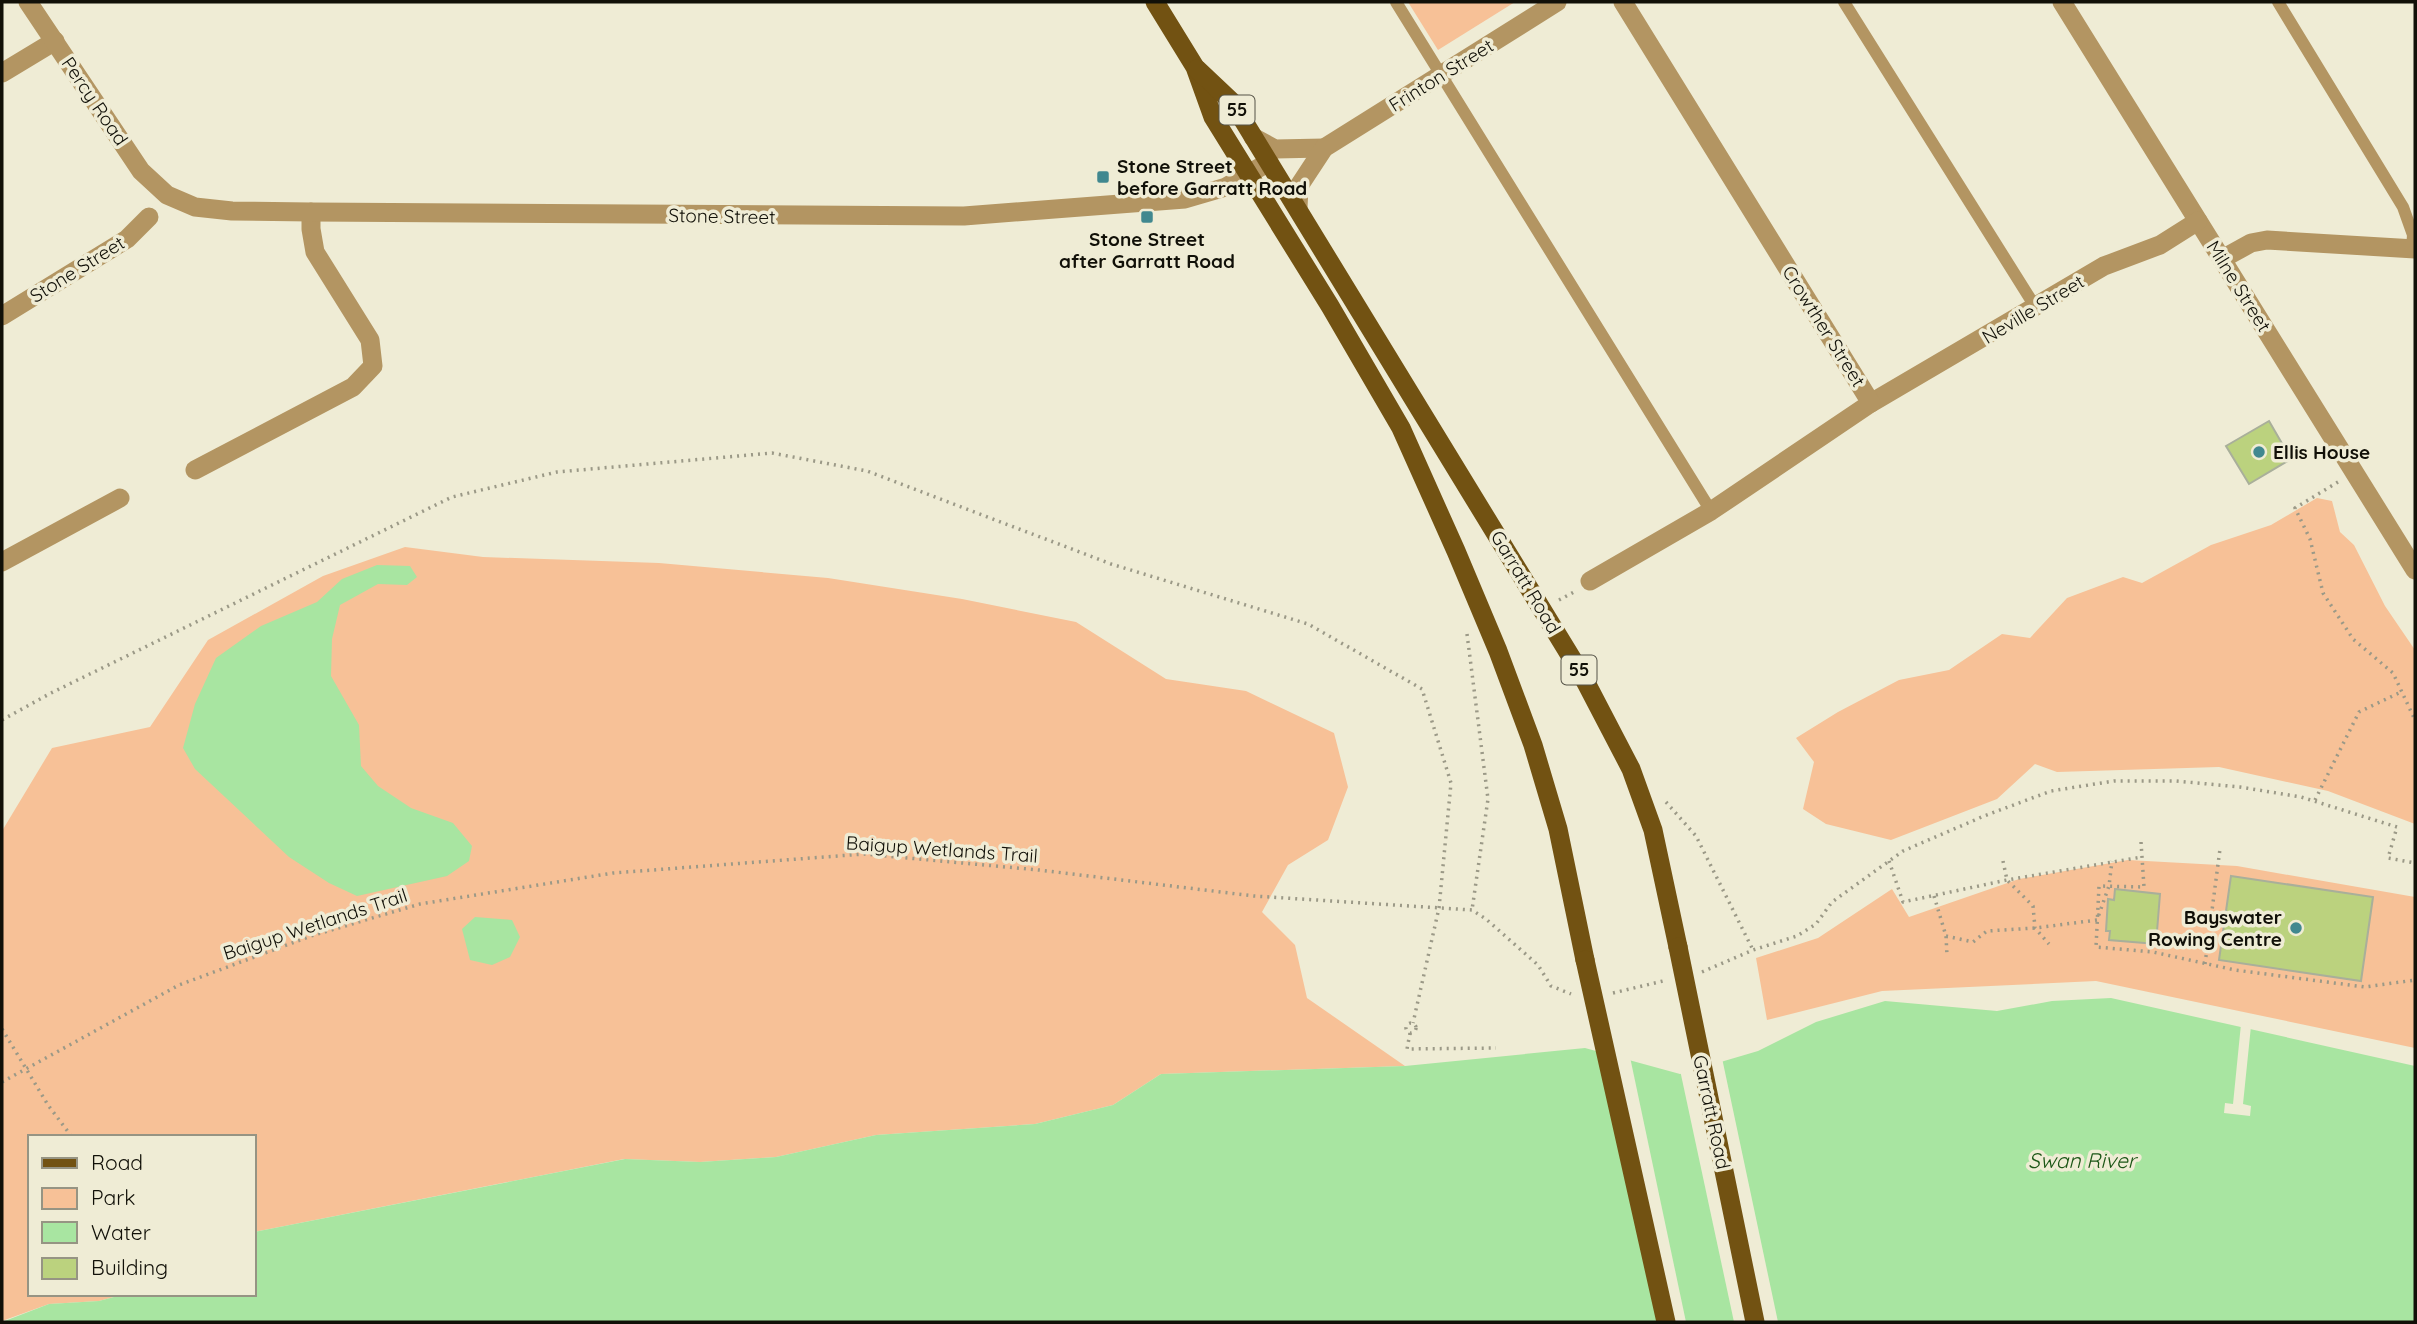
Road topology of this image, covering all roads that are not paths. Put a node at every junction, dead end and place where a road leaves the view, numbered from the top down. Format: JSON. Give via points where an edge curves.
{"nodes":[{"id":1,"x":28,"y":2,"type":"edge"},
{"id":2,"x":1155,"y":2,"type":"edge"},
{"id":3,"x":1396,"y":2,"type":"edge"},
{"id":4,"x":1558,"y":2,"type":"edge"},
{"id":5,"x":1623,"y":2,"type":"edge"},
{"id":6,"x":1844,"y":2,"type":"edge"},
{"id":7,"x":2062,"y":2,"type":"edge"},
{"id":8,"x":2278,"y":2,"type":"edge"},
{"id":9,"x":55,"y":41,"type":"junction"},
{"id":10,"x":1195,"y":67,"type":"junction"},
{"id":11,"x":2,"y":73,"type":"edge"},
{"id":12,"x":1440,"y":76,"type":"junction"},
{"id":13,"x":1254,"y":137,"type":"junction"},
{"id":14,"x":1324,"y":148,"type":"junction"},
{"id":15,"x":1269,"y":162,"type":"junction"},
{"id":16,"x":1248,"y":174,"type":"junction"},
{"id":17,"x":167,"y":195,"type":"joint"},
{"id":18,"x":1298,"y":208,"type":"junction"},
{"id":19,"x":311,"y":212,"type":"junction"},
{"id":20,"x":149,"y":217,"type":"dead end"},
{"id":21,"x":2198,"y":221,"type":"junction"},
{"id":22,"x":2414,"y":249,"type":"edge"},
{"id":23,"x":2222,"y":259,"type":"junction"},
{"id":24,"x":2036,"y":308,"type":"junction"},
{"id":25,"x":2,"y":316,"type":"edge"},
{"id":26,"x":1871,"y":403,"type":"junction"},
{"id":27,"x":195,"y":470,"type":"dead end"},
{"id":28,"x":120,"y":498,"type":"dead end"},
{"id":29,"x":1711,"y":511,"type":"junction"},
{"id":30,"x":2,"y":562,"type":"edge"},
{"id":31,"x":2415,"y":570,"type":"edge"},
{"id":32,"x":1590,"y":581,"type":"road end"},
{"id":33,"x":1666,"y":1322,"type":"edge"},
{"id":34,"x":1755,"y":1322,"type":"edge"}],
"edges":[{"from":1,"to":9,"type":"street","name":"Percy Road"},
{"from":2,"to":10,"type":"main road","name":"Garratt Road","number":"55"},
{"from":3,"to":12,"type":"lane"},
{"from":4,"to":12,"type":"street","name":"Frinton Street"},
{"from":5,"to":26,"type":"street","name":"Crowther Street"},
{"from":6,"to":24,"type":"lane"},
{"from":7,"to":21,"type":"street","name":"Milne Street"},
{"from":8,"to":22,"type":"lane","via":[[2403,207]]},
{"from":9,"to":11,"type":"street"},
{"from":9,"to":17,"type":"street","name":"Percy Road","via":[[141,170]]},
{"from":10,"to":13,"type":"main road","name":"Garratt Road","number":"55","via":[[1233,102]]},
{"from":10,"to":16,"type":"main road","name":"Garratt Road","number":"55","via":[[1213,117]]},
{"from":12,"to":14,"type":"street","name":"Frinton Street"},
{"from":12,"to":29,"type":"lane"},
{"from":13,"to":14,"type":"street","via":[[1275,149]]},
{"from":13,"to":15,"type":"main road","name":"Garratt Road","number":"55"},
{"from":14,"to":18,"type":"street","name":"Frinton Street","via":[[1299,186]]},
{"from":15,"to":16,"type":"street","name":"Stone Street"},
{"from":15,"to":18,"type":"main road","name":"Garratt Road","number":"55"},
{"from":16,"to":19,"type":"street","name":"Stone Street","via":[[1219,191],[1185,199],[964,216]]},
{"from":16,"to":33,"type":"main road","name":"Garratt Road","number":"55","bridge":true,"via":[[1401,428],[1472,588],[1536,757],[1558,829]]},
{"from":17,"to":19,"type":"street","name":"Stone Street","via":[[195,206],[232,211]]},
{"from":18,"to":34,"type":"main road","name":"Garratt Road","number":"55","bridge":true,"via":[[1582,675],[1631,769],[1653,830]]},
{"from":19,"to":27,"type":"street","via":[[316,252],[370,340],[373,366],[354,387]]},
{"from":20,"to":25,"type":"street","name":"Stone Street","via":[[127,239]]},
{"from":21,"to":23,"type":"street","name":"Milne Street"},
{"from":21,"to":24,"type":"street","name":"Neville Street","via":[[2160,245],[2104,266]]},
{"from":22,"to":23,"type":"street","via":[[2267,240]]},
{"from":23,"to":31,"type":"street","name":"Milne Street"},
{"from":24,"to":26,"type":"street","name":"Neville Street"},
{"from":26,"to":29,"type":"street","name":"Crowther Street"},
{"from":28,"to":30,"type":"street"},
{"from":29,"to":32,"type":"street","name":"Crowther Street"}]}
